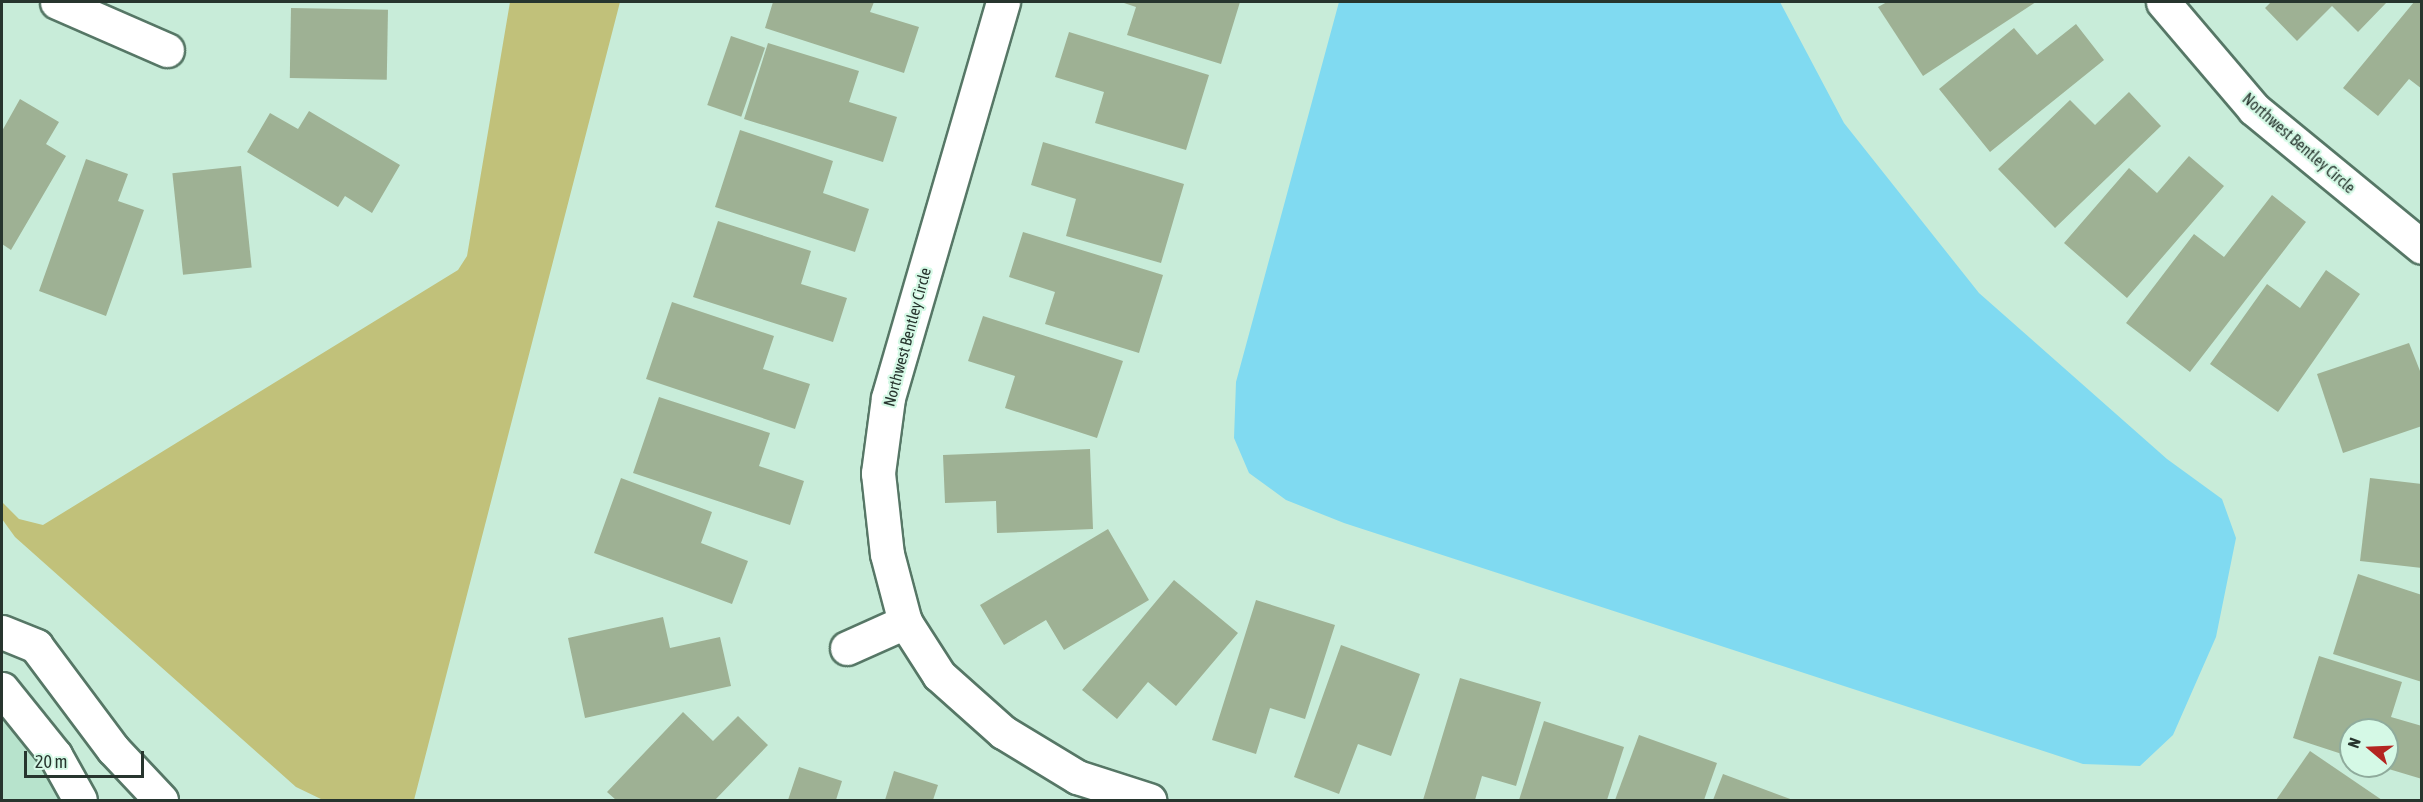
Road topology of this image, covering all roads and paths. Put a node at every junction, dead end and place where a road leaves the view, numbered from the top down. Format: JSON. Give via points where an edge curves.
{"nodes":[{"id":1,"x":57,"y":2,"type":"edge"},
{"id":2,"x":1004,"y":2,"type":"edge"},
{"id":3,"x":2163,"y":2,"type":"edge"},
{"id":4,"x":167,"y":50,"type":"dead end"},
{"id":5,"x":2421,"y":247,"type":"edge"},
{"id":6,"x":906,"y":622,"type":"junction"},
{"id":7,"x":2,"y":632,"type":"edge"},
{"id":8,"x":847,"y":648,"type":"dead end"},
{"id":9,"x":2,"y":689,"type":"edge"},
{"id":10,"x":80,"y":801,"type":"edge"},
{"id":11,"x":161,"y":801,"type":"edge"},
{"id":12,"x":1149,"y":801,"type":"edge"}],
"edges":[{"from":1,"to":4,"type":"street"},
{"from":2,"to":6,"type":"street","name":"Northwest Bentley Circle","via":[[888,399],[878,473],[887,554]]},
{"from":3,"to":5,"type":"street","name":"Northwest Bentley Circle","via":[[2254,109]]},
{"from":6,"to":8,"type":"street"},
{"from":6,"to":12,"type":"street","name":"Northwest Bentley Circle","via":[[939,675],[1002,732],[1077,777]]},
{"from":7,"to":11,"type":"street","via":[[36,646],[113,749]]},
{"from":9,"to":10,"type":"street","via":[[55,755]]}]}
